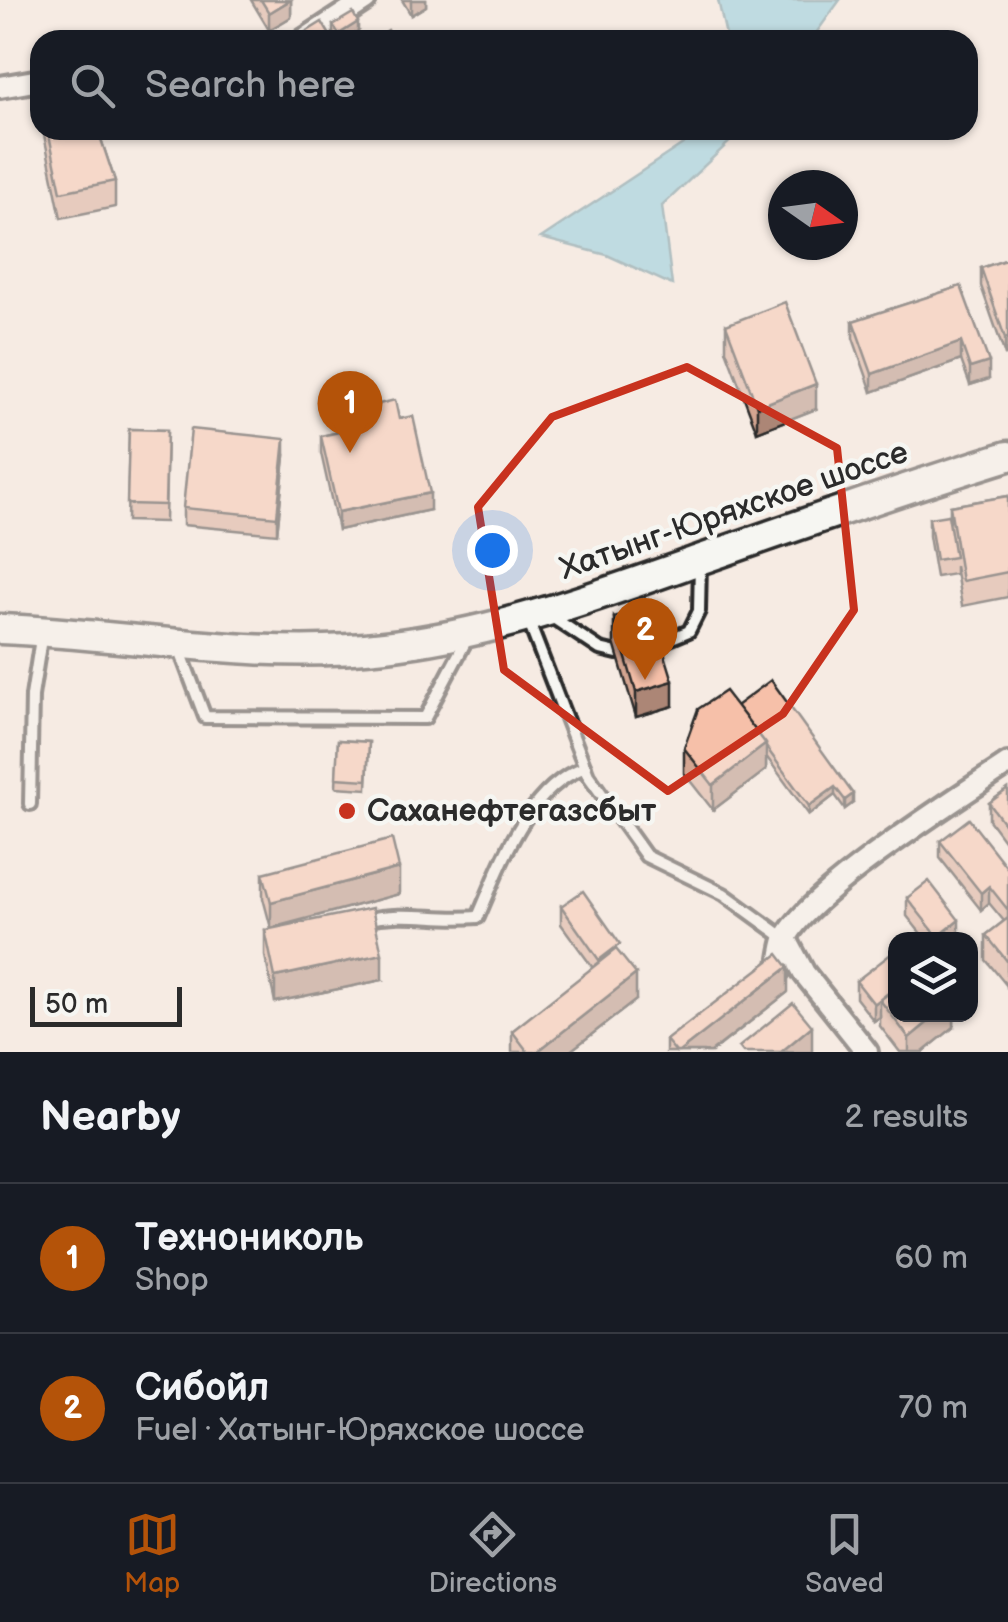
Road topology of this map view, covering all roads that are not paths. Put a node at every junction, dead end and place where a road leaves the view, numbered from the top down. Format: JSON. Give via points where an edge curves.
{"nodes":[{"id":1,"x":365,"y":0,"type":"edge"},
{"id":2,"x":319,"y":30,"type":"edge"},
{"id":3,"x":30,"y":82,"type":"edge"},
{"id":4,"x":0,"y":87,"type":"edge"},
{"id":5,"x":1008,"y":456,"type":"edge"},
{"id":6,"x":700,"y":560,"type":"junction"},
{"id":7,"x":0,"y":610,"type":"edge"},
{"id":8,"x":535,"y":614,"type":"junction"},
{"id":9,"x":0,"y":629,"type":"edge"},
{"id":10,"x":34,"y":630,"type":"junction"},
{"id":11,"x":64,"y":631,"type":"junction"},
{"id":12,"x":471,"y":632,"type":"junction"},
{"id":13,"x":655,"y":645,"type":"edge"},
{"id":14,"x":179,"y":647,"type":"junction"},
{"id":15,"x":616,"y":653,"type":"edge"},
{"id":16,"x":1008,"y":764,"type":"edge"},
{"id":17,"x":585,"y":768,"type":"junction"},
{"id":18,"x":30,"y":804,"type":"dead end"},
{"id":19,"x":342,"y":925,"type":"edge"},
{"id":20,"x":786,"y":939,"type":"junction"},
{"id":21,"x":748,"y":994,"type":"edge"},
{"id":22,"x":867,"y":1052,"type":"edge"}],
"edges":[{"from":1,"to":2,"type":"street"},
{"from":3,"to":4,"type":"street"},
{"from":5,"to":6,"type":"main road","name":"Хатынг-Юряхское шоссе"},
{"from":6,"to":8,"type":"main road","name":"Хатынг-Юряхское шоссе"},
{"from":6,"to":13,"type":"lane","via":[[699,611],[690,630]]},
{"from":7,"to":11,"type":"main road","name":"Хатынг-Юряхское шоссе"},
{"from":8,"to":12,"type":"main road","name":"Хатынг-Юряхское шоссе"},
{"from":8,"to":15,"type":"lane"},
{"from":8,"to":17,"type":"lane"},
{"from":9,"to":10,"type":"main road","name":"Хатынг-Юряхское шоссе"},
{"from":10,"to":11,"type":"main road","name":"Хатынг-Юряхское шоссе"},
{"from":10,"to":18,"type":"lane","via":[[40,645]]},
{"from":11,"to":14,"type":"main road","name":"Хатынг-Юряхское шоссе"},
{"from":12,"to":14,"type":"main road","name":"Хатынг-Юряхское шоссе","via":[[322,650]]},
{"from":12,"to":14,"type":"lane","via":[[425,718],[205,717]]},
{"from":16,"to":20,"type":"street","via":[[913,826],[808,912]]},
{"from":17,"to":19,"type":"lane","via":[[547,795],[522,824],[478,917],[399,912]]},
{"from":17,"to":20,"type":"lane","via":[[646,856],[724,894]]},
{"from":20,"to":21,"type":"street","via":[[779,970]]},
{"from":20,"to":22,"type":"street","via":[[804,973]]}]}
